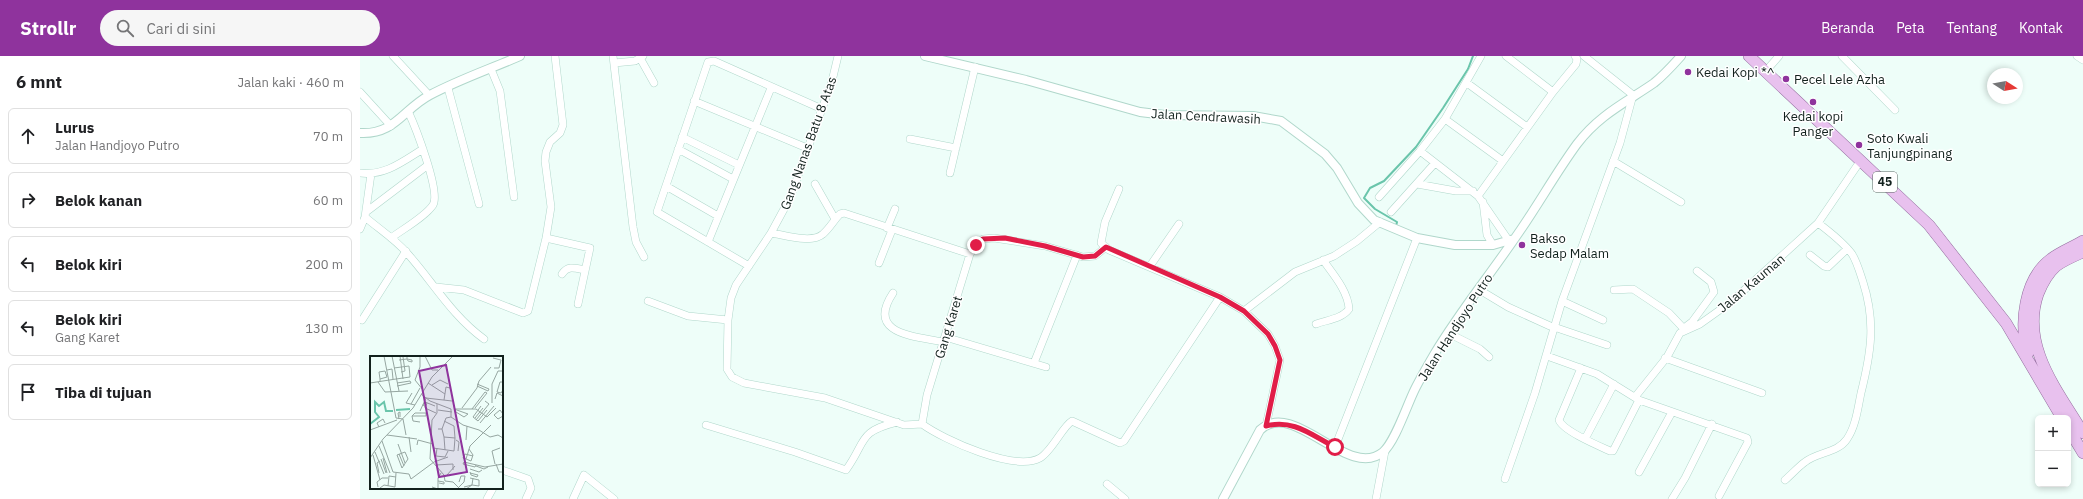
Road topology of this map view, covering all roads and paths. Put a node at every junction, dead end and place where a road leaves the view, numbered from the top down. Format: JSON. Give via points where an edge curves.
{"nodes":[{"id":1,"x":393,"y":56,"type":"edge"},
{"id":2,"x":520,"y":56,"type":"edge"},
{"id":3,"x":555,"y":56,"type":"edge"},
{"id":4,"x":838,"y":56,"type":"edge"},
{"id":5,"x":925,"y":56,"type":"edge"},
{"id":6,"x":1481,"y":56,"type":"edge"},
{"id":7,"x":1506,"y":56,"type":"edge"},
{"id":8,"x":1575,"y":56,"type":"edge"},
{"id":9,"x":1584,"y":56,"type":"edge"},
{"id":10,"x":1681,"y":56,"type":"edge"},
{"id":11,"x":1749,"y":56,"type":"edge"},
{"id":12,"x":1779,"y":56,"type":"edge"},
{"id":13,"x":1842,"y":56,"type":"edge"},
{"id":14,"x":2077,"y":56,"type":"edge"},
{"id":15,"x":642,"y":57,"type":"edge"},
{"id":16,"x":613,"y":60,"type":"edge"},
{"id":17,"x":2083,"y":60,"type":"edge"},
{"id":18,"x":975,"y":67,"type":"junction"},
{"id":19,"x":491,"y":68,"type":"junction"},
{"id":20,"x":1765,"y":72,"type":"junction"},
{"id":21,"x":654,"y":82,"type":"dead end"},
{"id":22,"x":1467,"y":83,"type":"junction"},
{"id":23,"x":448,"y":88,"type":"junction"},
{"id":24,"x":771,"y":88,"type":"junction"},
{"id":25,"x":360,"y":92,"type":"edge"},
{"id":26,"x":1552,"y":92,"type":"junction"},
{"id":27,"x":429,"y":95,"type":"junction"},
{"id":28,"x":1633,"y":95,"type":"junction"},
{"id":29,"x":694,"y":101,"type":"junction"},
{"id":30,"x":822,"y":109,"type":"junction"},
{"id":31,"x":1895,"y":110,"type":"dead end"},
{"id":32,"x":408,"y":111,"type":"junction"},
{"id":33,"x":1445,"y":119,"type":"junction"},
{"id":34,"x":391,"y":126,"type":"junction"},
{"id":35,"x":755,"y":127,"type":"junction"},
{"id":36,"x":1527,"y":127,"type":"junction"},
{"id":37,"x":360,"y":133,"type":"edge"},
{"id":38,"x":682,"y":137,"type":"junction"},
{"id":39,"x":910,"y":139,"type":"dead end"},
{"id":40,"x":807,"y":148,"type":"junction"},
{"id":41,"x":956,"y":148,"type":"junction"},
{"id":42,"x":423,"y":149,"type":"junction"},
{"id":43,"x":678,"y":149,"type":"junction"},
{"id":44,"x":1420,"y":151,"type":"junction"},
{"id":45,"x":1861,"y":160,"type":"junction"},
{"id":46,"x":1504,"y":161,"type":"junction"},
{"id":47,"x":1613,"y":161,"type":"junction"},
{"id":48,"x":1435,"y":163,"type":"junction"},
{"id":49,"x":428,"y":165,"type":"junction"},
{"id":50,"x":739,"y":165,"type":"junction"},
{"id":51,"x":360,"y":173,"type":"edge"},
{"id":52,"x":950,"y":173,"type":"dead end"},
{"id":53,"x":370,"y":174,"type":"junction"},
{"id":54,"x":733,"y":179,"type":"junction"},
{"id":55,"x":816,"y":184,"type":"dead end"},
{"id":56,"x":1417,"y":184,"type":"junction"},
{"id":57,"x":666,"y":186,"type":"junction"},
{"id":58,"x":1119,"y":189,"type":"dead end"},
{"id":59,"x":1478,"y":196,"type":"junction"},
{"id":60,"x":514,"y":197,"type":"dead end"},
{"id":61,"x":1378,"y":197,"type":"dead end"},
{"id":62,"x":1681,"y":202,"type":"dead end"},
{"id":63,"x":479,"y":204,"type":"dead end"},
{"id":64,"x":895,"y":209,"type":"dead end"},
{"id":65,"x":1391,"y":212,"type":"dead end"},
{"id":66,"x":366,"y":214,"type":"junction"},
{"id":67,"x":718,"y":216,"type":"junction"},
{"id":68,"x":835,"y":219,"type":"junction"},
{"id":69,"x":1380,"y":222,"type":"junction"},
{"id":70,"x":1818,"y":223,"type":"junction"},
{"id":71,"x":1179,"y":224,"type":"dead end"},
{"id":72,"x":360,"y":229,"type":"edge"},
{"id":73,"x":890,"y":229,"type":"junction"},
{"id":74,"x":770,"y":233,"type":"junction"},
{"id":75,"x":391,"y":238,"type":"junction"},
{"id":76,"x":546,"y":238,"type":"junction"},
{"id":77,"x":1418,"y":238,"type":"junction"},
{"id":78,"x":1512,"y":240,"type":"junction"},
{"id":79,"x":2083,"y":241,"type":"edge"},
{"id":80,"x":708,"y":242,"type":"junction"},
{"id":81,"x":1103,"y":245,"type":"junction"},
{"id":82,"x":1493,"y":245,"type":"junction"},
{"id":83,"x":1847,"y":249,"type":"junction"},
{"id":84,"x":406,"y":251,"type":"junction"},
{"id":85,"x":2083,"y":252,"type":"edge"},
{"id":86,"x":970,"y":254,"type":"junction"},
{"id":87,"x":1077,"y":255,"type":"junction"},
{"id":88,"x":1810,"y":255,"type":"dead end"},
{"id":89,"x":644,"y":257,"type":"dead end"},
{"id":90,"x":1323,"y":260,"type":"junction"},
{"id":91,"x":879,"y":263,"type":"dead end"},
{"id":92,"x":749,"y":266,"type":"junction"},
{"id":93,"x":1150,"y":266,"type":"junction"},
{"id":94,"x":585,"y":270,"type":"junction"},
{"id":95,"x":1697,"y":270,"type":"dead end"},
{"id":96,"x":562,"y":274,"type":"dead end"},
{"id":97,"x":436,"y":287,"type":"junction"},
{"id":98,"x":1478,"y":289,"type":"junction"},
{"id":99,"x":1614,"y":290,"type":"dead end"},
{"id":100,"x":893,"y":294,"type":"dead end"},
{"id":101,"x":1220,"y":297,"type":"junction"},
{"id":102,"x":648,"y":301,"type":"dead end"},
{"id":103,"x":1562,"y":301,"type":"junction"},
{"id":104,"x":578,"y":304,"type":"dead end"},
{"id":105,"x":1244,"y":311,"type":"junction"},
{"id":106,"x":2025,"y":314,"type":"junction"},
{"id":107,"x":362,"y":320,"type":"dead end"},
{"id":108,"x":728,"y":320,"type":"junction"},
{"id":109,"x":1603,"y":320,"type":"dead end"},
{"id":110,"x":2006,"y":323,"type":"junction"},
{"id":111,"x":1316,"y":324,"type":"dead end"},
{"id":112,"x":1552,"y":326,"type":"junction"},
{"id":113,"x":1684,"y":329,"type":"junction"},
{"id":114,"x":1448,"y":333,"type":"junction"},
{"id":115,"x":484,"y":340,"type":"dead end"},
{"id":116,"x":944,"y":340,"type":"junction"},
{"id":117,"x":1607,"y":345,"type":"dead end"},
{"id":118,"x":1547,"y":356,"type":"junction"},
{"id":119,"x":1489,"y":357,"type":"dead end"},
{"id":120,"x":1665,"y":358,"type":"junction"},
{"id":121,"x":1034,"y":363,"type":"junction"},
{"id":122,"x":1046,"y":367,"type":"dead end"},
{"id":123,"x":1581,"y":368,"type":"junction"},
{"id":124,"x":2033,"y":368,"type":"junction"},
{"id":125,"x":1614,"y":384,"type":"junction"},
{"id":126,"x":1762,"y":393,"type":"dead end"},
{"id":127,"x":1637,"y":398,"type":"junction"},
{"id":128,"x":1672,"y":412,"type":"junction"},
{"id":129,"x":2060,"y":415,"type":"edge"},
{"id":130,"x":897,"y":422,"type":"junction"},
{"id":131,"x":922,"y":424,"type":"junction"},
{"id":132,"x":1712,"y":424,"type":"junction"},
{"id":133,"x":706,"y":425,"type":"dead end"},
{"id":134,"x":1266,"y":426,"type":"junction"},
{"id":135,"x":2071,"y":433,"type":"edge"},
{"id":136,"x":2083,"y":433,"type":"edge"},
{"id":137,"x":1585,"y":439,"type":"junction"},
{"id":138,"x":1335,"y":447,"type":"junction"},
{"id":139,"x":1385,"y":451,"type":"junction"},
{"id":140,"x":2083,"y":453,"type":"edge"},
{"id":141,"x":503,"y":470,"type":"edge"},
{"id":142,"x":1639,"y":472,"type":"dead end"},
{"id":143,"x":1505,"y":479,"type":"dead end"},
{"id":144,"x":1785,"y":480,"type":"dead end"},
{"id":145,"x":1107,"y":484,"type":"dead end"},
{"id":146,"x":492,"y":489,"type":"edge"},
{"id":147,"x":1719,"y":496,"type":"dead end"},
{"id":148,"x":487,"y":499,"type":"edge"},
{"id":149,"x":526,"y":499,"type":"edge"},
{"id":150,"x":573,"y":499,"type":"edge"},
{"id":151,"x":614,"y":499,"type":"edge"},
{"id":152,"x":1125,"y":499,"type":"edge"},
{"id":153,"x":1223,"y":499,"type":"edge"},
{"id":154,"x":1376,"y":499,"type":"edge"},
{"id":155,"x":1672,"y":499,"type":"edge"}],
"edges":[{"from":1,"to":27,"type":"street"},
{"from":2,"to":19,"type":"street"},
{"from":3,"to":76,"type":"street","via":[[563,121],[562,129],[550,142],[545,156],[551,203]]},
{"from":4,"to":30,"type":"street","name":"Gang Nanas Batu 8 Atas"},
{"from":5,"to":18,"type":"street","name":"Jalan Cendrawasih"},
{"from":6,"to":22,"type":"street"},
{"from":7,"to":26,"type":"street"},
{"from":8,"to":26,"type":"street","via":[[1576,64]]},
{"from":9,"to":28,"type":"street"},
{"from":10,"to":28,"type":"street","name":"Jalan Handjoyo Putro","via":[[1654,82]]},
{"from":11,"to":20,"type":"main road","number":"45"},
{"from":12,"to":20,"type":"street"},
{"from":13,"to":31,"type":"street"},
{"from":14,"to":17,"type":"street"},
{"from":15,"to":16,"type":"street","via":[[630,62]]},
{"from":15,"to":21,"type":"street"},
{"from":16,"to":89,"type":"street","via":[[633,227],[636,242]]},
{"from":18,"to":41,"type":"street"},
{"from":18,"to":69,"type":"street","name":"Jalan Cendrawasih","via":[[1140,112],[1165,115],[1253,116],[1281,121],[1325,154],[1338,168],[1366,213]]},
{"from":19,"to":23,"type":"street"},
{"from":19,"to":60,"type":"street","via":[[500,91]]},
{"from":20,"to":45,"type":"main road","number":"45"},
{"from":22,"to":33,"type":"street"},
{"from":22,"to":36,"type":"street"},
{"from":23,"to":27,"type":"street"},
{"from":23,"to":63,"type":"street"},
{"from":24,"to":29,"type":"street","via":[[711,61],[708,62]]},
{"from":24,"to":30,"type":"street"},
{"from":24,"to":35,"type":"street"},
{"from":25,"to":34,"type":"street"},
{"from":26,"to":36,"type":"street"},
{"from":27,"to":32,"type":"street"},
{"from":28,"to":47,"type":"street"},
{"from":28,"to":78,"type":"street","name":"Jalan Handjoyo Putro","via":[[1600,118],[1578,143]]},
{"from":29,"to":35,"type":"street"},
{"from":29,"to":38,"type":"street"},
{"from":30,"to":40,"type":"street","name":"Gang Nanas Batu 8 Atas"},
{"from":32,"to":34,"type":"street"},
{"from":32,"to":42,"type":"street"},
{"from":33,"to":44,"type":"street"},
{"from":33,"to":46,"type":"street"},
{"from":34,"to":37,"type":"street","via":[[375,133]]},
{"from":35,"to":40,"type":"street"},
{"from":35,"to":50,"type":"street"},
{"from":36,"to":46,"type":"street"},
{"from":38,"to":43,"type":"street"},
{"from":38,"to":50,"type":"street"},
{"from":39,"to":41,"type":"street"},
{"from":40,"to":74,"type":"street","name":"Gang Nanas Batu 8 Atas","via":[[790,198]]},
{"from":41,"to":52,"type":"street"},
{"from":42,"to":49,"type":"street"},
{"from":42,"to":53,"type":"street","via":[[388,171]]},
{"from":43,"to":54,"type":"street"},
{"from":43,"to":57,"type":"street"},
{"from":44,"to":48,"type":"street"},
{"from":44,"to":61,"type":"street"},
{"from":45,"to":70,"type":"street","name":"Jalan Kauman"},
{"from":45,"to":110,"type":"main road","number":"45","via":[[1929,225]]},
{"from":46,"to":59,"type":"street"},
{"from":47,"to":62,"type":"street"},
{"from":47,"to":103,"type":"street"},
{"from":48,"to":56,"type":"street"},
{"from":48,"to":59,"type":"street"},
{"from":49,"to":66,"type":"street"},
{"from":49,"to":75,"type":"street","via":[[434,189],[434,202],[428,211]]},
{"from":50,"to":54,"type":"street"},
{"from":51,"to":53,"type":"street"},
{"from":53,"to":66,"type":"street"},
{"from":54,"to":67,"type":"street"},
{"from":55,"to":68,"type":"street"},
{"from":56,"to":59,"type":"street"},
{"from":56,"to":65,"type":"street"},
{"from":57,"to":67,"type":"street"},
{"from":57,"to":80,"type":"street","via":[[657,213]]},
{"from":58,"to":81,"type":"street","via":[[1105,222]]},
{"from":59,"to":78,"type":"street"},
{"from":59,"to":82,"type":"street","via":[[1487,235]]},
{"from":64,"to":73,"type":"street"},
{"from":66,"to":72,"type":"street"},
{"from":66,"to":75,"type":"street"},
{"from":67,"to":80,"type":"street"},
{"from":68,"to":73,"type":"street","via":[[844,213]]},
{"from":68,"to":74,"type":"street","via":[[823,234],[811,239]]},
{"from":69,"to":77,"type":"street","name":"Jalan Cendrawasih"},
{"from":69,"to":90,"type":"street","via":[[1357,241]]},
{"from":70,"to":83,"type":"street"},
{"from":70,"to":113,"type":"street","name":"Jalan Kauman","via":[[1731,302],[1700,324]]},
{"from":71,"to":93,"type":"street"},
{"from":73,"to":86,"type":"street"},
{"from":73,"to":91,"type":"street"},
{"from":74,"to":92,"type":"street","name":"Gang Nanas Batu 8 Atas"},
{"from":75,"to":84,"type":"street"},
{"from":76,"to":94,"type":"street","via":[[590,248]]},
{"from":76,"to":97,"type":"street","via":[[527,313],[464,290]]},
{"from":77,"to":82,"type":"street","name":"Jalan Cendrawasih","via":[[1455,245]]},
{"from":77,"to":138,"type":"street"},
{"from":78,"to":82,"type":"street","name":"Jalan Cendrawasih"},
{"from":78,"to":98,"type":"street","name":"Jalan Handjoyo Putro"},
{"from":79,"to":106,"type":"main road","number":"45","via":[[2050,259],[2039,272],[2031,285]]},
{"from":80,"to":92,"type":"street"},
{"from":81,"to":87,"type":"street","name":"Gang Karet","via":[[1091,257]]},
{"from":81,"to":93,"type":"street"},
{"from":83,"to":88,"type":"street","via":[[1828,267]]},
{"from":83,"to":144,"type":"street","via":[[1859,269],[1867,294],[1871,322],[1869,362],[1856,416],[1848,439],[1843,444],[1806,461]]},
{"from":84,"to":97,"type":"street"},
{"from":84,"to":107,"type":"street"},
{"from":85,"to":136,"type":"main road","via":[[2056,266],[2046,277],[2036,302],[2033,330],[2035,345],[2042,363]]},
{"from":86,"to":87,"type":"street","name":"Gang Karet","via":[[983,239],[994,238],[1045,246]]},
{"from":86,"to":116,"type":"street","name":"Gang Karet"},
{"from":87,"to":121,"type":"street"},
{"from":90,"to":105,"type":"street","via":[[1295,272]]},
{"from":90,"to":111,"type":"street","via":[[1340,285],[1349,309],[1338,317]]},
{"from":92,"to":108,"type":"street","name":"Gang Nanas Batu 8 Atas","via":[[736,285]]},
{"from":93,"to":101,"type":"street"},
{"from":94,"to":96,"type":"street","via":[[568,268]]},
{"from":94,"to":104,"type":"street"},
{"from":95,"to":113,"type":"street","via":[[1711,282],[1714,292]]},
{"from":97,"to":115,"type":"street","via":[[456,315]]},
{"from":98,"to":112,"type":"street","via":[[1508,307]]},
{"from":98,"to":114,"type":"street","name":"Jalan Handjoyo Putro"},
{"from":99,"to":113,"type":"street","via":[[1633,289],[1669,313]]},
{"from":100,"to":116,"type":"street","via":[[885,310],[888,324],[893,330],[907,336]]},
{"from":101,"to":105,"type":"street"},
{"from":101,"to":131,"type":"street","via":[[1124,441],[1120,443],[1072,420],[1047,452],[1038,459],[1010,462],[946,438]]},
{"from":102,"to":108,"type":"street","via":[[688,316]]},
{"from":103,"to":109,"type":"street"},
{"from":103,"to":112,"type":"street"},
{"from":105,"to":134,"type":"street","via":[[1268,334],[1280,360]]},
{"from":106,"to":110,"type":"main road","via":[[2022,322],[2016,326]]},
{"from":106,"to":124,"type":"main road","number":"45","via":[[2026,346]]},
{"from":108,"to":130,"type":"street","name":"Gang Nanas Batu 8 Atas","via":[[727,369],[737,380],[825,398]]},
{"from":110,"to":124,"type":"main road","number":"45"},
{"from":112,"to":117,"type":"street"},
{"from":112,"to":118,"type":"street"},
{"from":113,"to":120,"type":"street","name":"Jalan Kauman"},
{"from":114,"to":119,"type":"street","via":[[1480,349]]},
{"from":114,"to":139,"type":"street","name":"Jalan Handjoyo Putro","via":[[1415,389]]},
{"from":116,"to":121,"type":"street"},
{"from":116,"to":131,"type":"street","name":"Gang Karet","via":[[927,396]]},
{"from":118,"to":123,"type":"street"},
{"from":118,"to":143,"type":"street"},
{"from":120,"to":126,"type":"street"},
{"from":120,"to":127,"type":"street","name":"Jalan Kauman"},
{"from":121,"to":122,"type":"street"},
{"from":123,"to":125,"type":"street"},
{"from":123,"to":137,"type":"street","via":[[1559,420]]},
{"from":124,"to":129,"type":"main road","number":"45"},
{"from":125,"to":127,"type":"street"},
{"from":125,"to":137,"type":"street"},
{"from":127,"to":128,"type":"street"},
{"from":127,"to":137,"type":"street","name":"Jalan Kauman","via":[[1613,451]]},
{"from":128,"to":132,"type":"street"},
{"from":128,"to":142,"type":"street"},
{"from":130,"to":131,"type":"street","name":"Gang Nanas Batu 8 Atas"},
{"from":130,"to":133,"type":"street","via":[[867,434],[846,470]]},
{"from":132,"to":147,"type":"street","via":[[1745,436],[1748,442]]},
{"from":132,"to":155,"type":"street"},
{"from":134,"to":138,"type":"street","via":[[1276,423],[1291,424]]},
{"from":134,"to":153,"type":"street","via":[[1260,430]]},
{"from":135,"to":140,"type":"main road"},
{"from":138,"to":139,"type":"street","via":[[1367,458]]},
{"from":139,"to":154,"type":"street"},
{"from":141,"to":149,"type":"street","via":[[528,479],[531,488]]},
{"from":145,"to":152,"type":"street"},
{"from":146,"to":148,"type":"street"},
{"from":150,"to":151,"type":"street","via":[[584,475]]}]}
